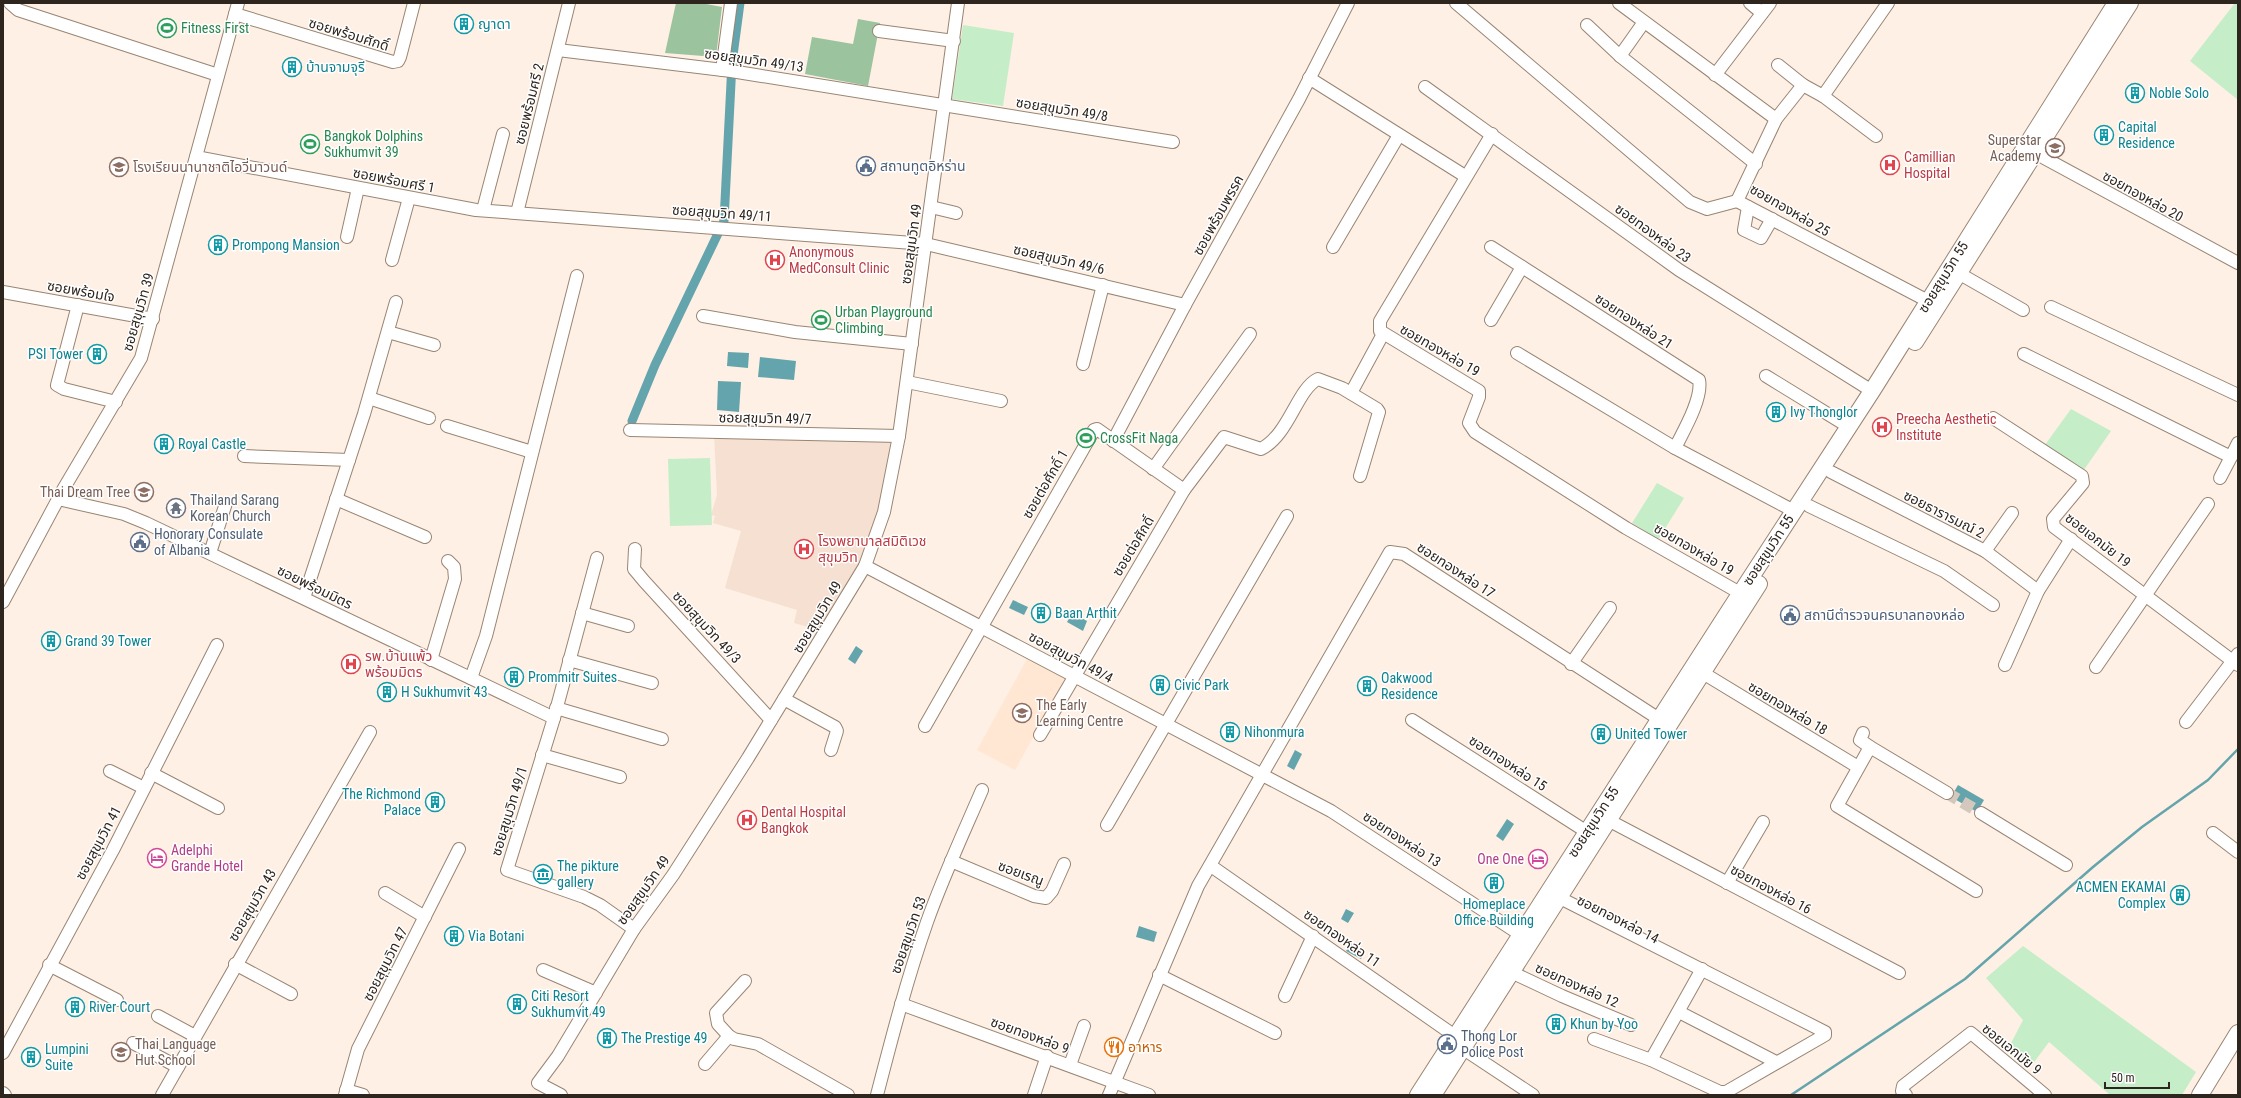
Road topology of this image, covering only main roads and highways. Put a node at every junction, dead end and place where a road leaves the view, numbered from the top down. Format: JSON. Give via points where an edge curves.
{"nodes":[{"id":1,"x":2116,"y":3,"type":"edge"},
{"id":2,"x":2130,"y":3,"type":"edge"},
{"id":3,"x":1995,"y":205,"type":"junction"},
{"id":4,"x":1934,"y":304,"type":"junction"},
{"id":5,"x":1875,"y":394,"type":"junction"},
{"id":6,"x":1827,"y":470,"type":"junction"},
{"id":7,"x":1592,"y":835,"type":"junction"},
{"id":8,"x":1526,"y":937,"type":"junction"},
{"id":9,"x":2238,"y":1033,"type":"edge"},
{"id":10,"x":1458,"y":1042,"type":"junction"},
{"id":11,"x":1418,"y":1095,"type":"edge"},
{"id":12,"x":1433,"y":1095,"type":"edge"},
{"id":13,"x":2200,"y":1095,"type":"edge"}],
"edges":[{"from":1,"to":3,"type":"main road","name":"ซอยสุขุมวิท 55"},
{"from":2,"to":3,"type":"main road","name":"ซอยสุขุมวิท 55","via":[[2035,153]]},
{"from":3,"to":4,"type":"main road","name":"ซอยสุขุมวิท 55"},
{"from":3,"to":4,"type":"main road","name":"ซอยสุขุมวิท 55","via":[[1960,274]]},
{"from":4,"to":5,"type":"main road","name":"ซอยสุขุมวิท 55"},
{"from":5,"to":6,"type":"main road","name":"ซอยสุขุมวิท 55"},
{"from":5,"to":6,"type":"main road","name":"ซอยสุขุมวิท 55","via":[[1849,427]]},
{"from":6,"to":7,"type":"main road","name":"ซอยสุขุมวิท 55"},
{"from":7,"to":8,"type":"main road","name":"ซอยสุขุมวิท 55"},
{"from":7,"to":8,"type":"main road","name":"ซอยสุขุมวิท 55","via":[[1556,900]]},
{"from":8,"to":10,"type":"main road","name":"ซอยสุขุมวิท 55"},
{"from":8,"to":10,"type":"main road","name":"ซอยสุขุมวิท 55","via":[[1511,972]]},
{"from":9,"to":13,"type":"main road"},
{"from":10,"to":11,"type":"main road","name":"ซอยสุขุมวิท 55"},
{"from":10,"to":12,"type":"main road","name":"ซอยสุขุมวิท 55"}]}
